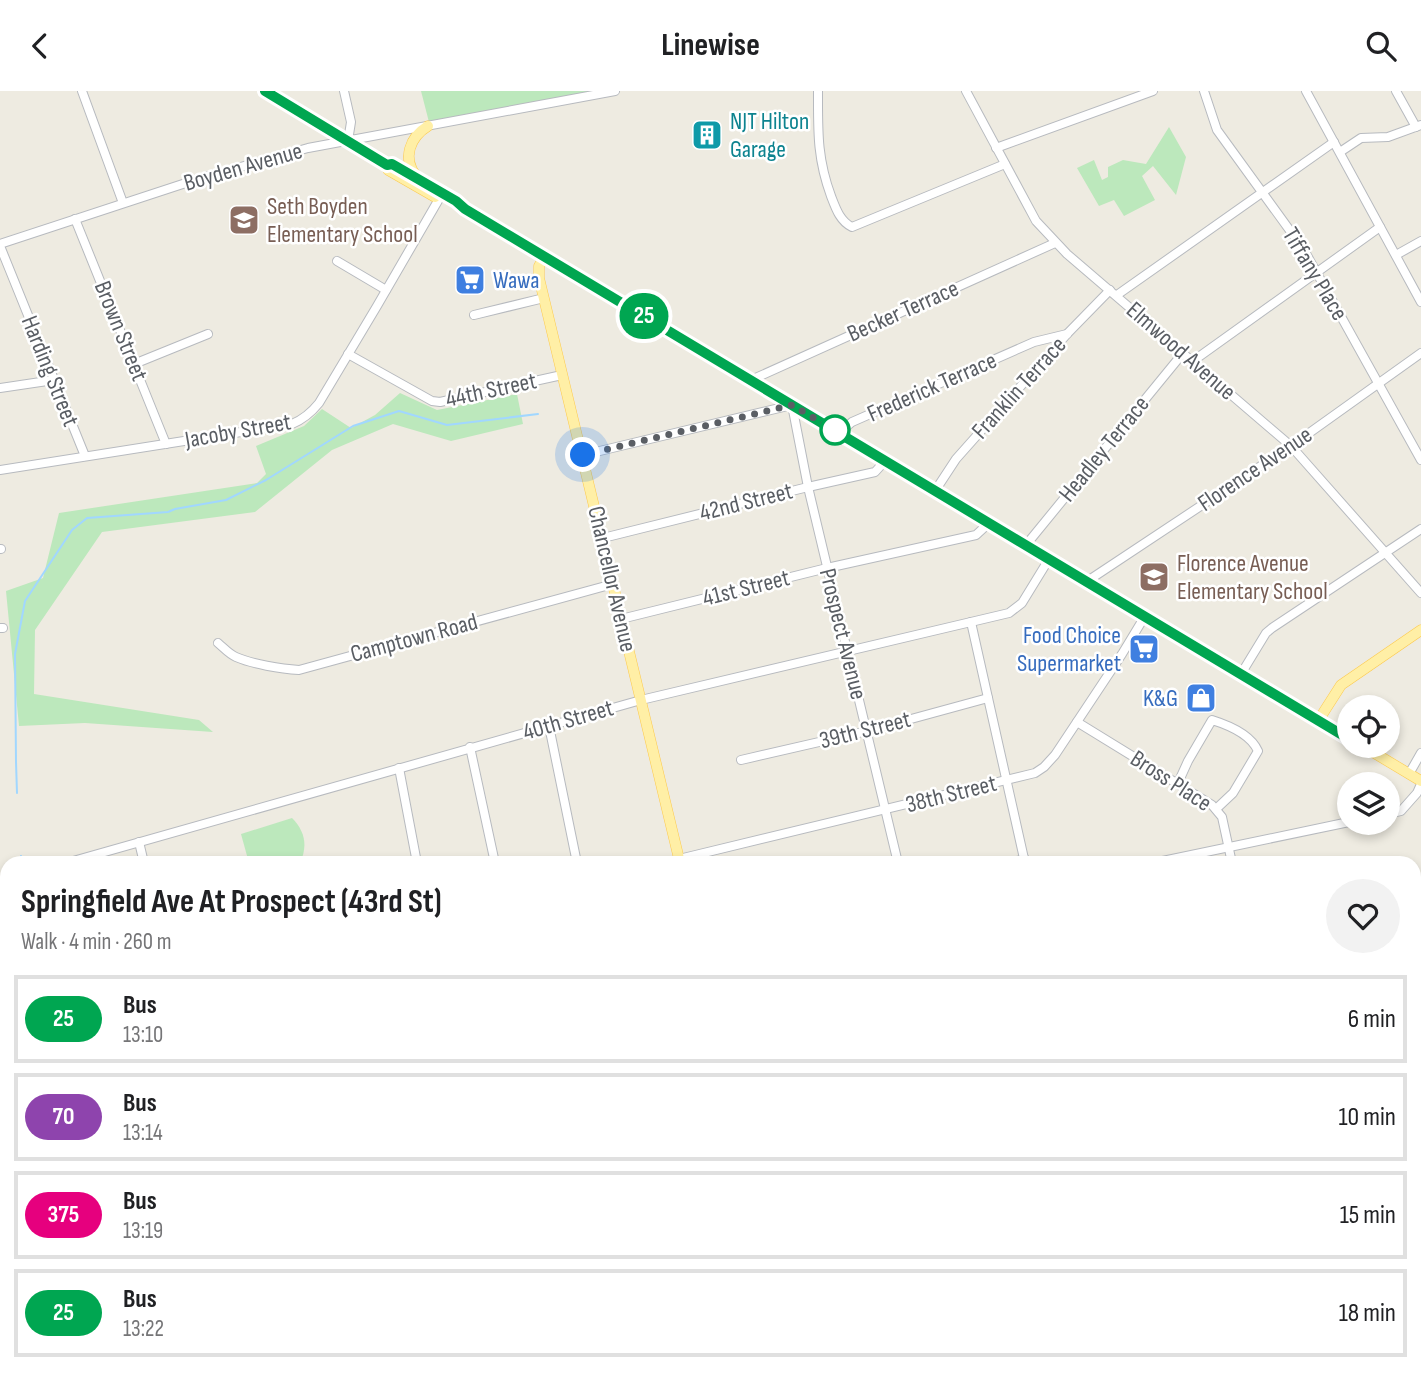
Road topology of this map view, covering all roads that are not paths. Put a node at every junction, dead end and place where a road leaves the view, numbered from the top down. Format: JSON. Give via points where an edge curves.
{"nodes":[{"id":1,"x":82,"y":91,"type":"edge"},
{"id":2,"x":265,"y":91,"type":"edge"},
{"id":3,"x":344,"y":91,"type":"edge"},
{"id":4,"x":615,"y":91,"type":"edge"},
{"id":5,"x":818,"y":91,"type":"edge"},
{"id":6,"x":966,"y":91,"type":"edge"},
{"id":7,"x":1153,"y":91,"type":"edge"},
{"id":8,"x":1204,"y":91,"type":"edge"},
{"id":9,"x":1306,"y":91,"type":"edge"},
{"id":10,"x":1396,"y":91,"type":"edge"},
{"id":11,"x":428,"y":126,"type":"junction"},
{"id":12,"x":1418,"y":126,"type":"edge"},
{"id":13,"x":348,"y":141,"type":"junction"},
{"id":14,"x":1334,"y":142,"type":"junction"},
{"id":15,"x":996,"y":148,"type":"junction"},
{"id":16,"x":1340,"y":152,"type":"junction"},
{"id":17,"x":1005,"y":164,"type":"junction"},
{"id":18,"x":387,"y":165,"type":"junction"},
{"id":19,"x":424,"y":183,"type":"junction"},
{"id":20,"x":1262,"y":192,"type":"junction"},
{"id":21,"x":439,"y":199,"type":"junction"},
{"id":22,"x":123,"y":203,"type":"junction"},
{"id":23,"x":465,"y":209,"type":"junction"},
{"id":24,"x":75,"y":219,"type":"junction"},
{"id":25,"x":1380,"y":226,"type":"junction"},
{"id":26,"x":1421,"y":241,"type":"edge"},
{"id":27,"x":1055,"y":243,"type":"junction"},
{"id":28,"x":0,"y":245,"type":"edge"},
{"id":29,"x":1396,"y":254,"type":"junction"},
{"id":30,"x":545,"y":256,"type":"junction"},
{"id":31,"x":337,"y":261,"type":"dead end"},
{"id":32,"x":1316,"y":272,"type":"junction"},
{"id":33,"x":386,"y":290,"type":"junction"},
{"id":34,"x":1113,"y":293,"type":"junction"},
{"id":35,"x":544,"y":298,"type":"junction"},
{"id":36,"x":1421,"y":302,"type":"edge"},
{"id":37,"x":474,"y":315,"type":"dead end"},
{"id":38,"x":208,"y":334,"type":"dead end"},
{"id":39,"x":1067,"y":334,"type":"junction"},
{"id":40,"x":1183,"y":353,"type":"junction"},
{"id":41,"x":1421,"y":353,"type":"edge"},
{"id":42,"x":348,"y":354,"type":"junction"},
{"id":43,"x":1193,"y":361,"type":"junction"},
{"id":44,"x":134,"y":364,"type":"junction"},
{"id":45,"x":562,"y":375,"type":"junction"},
{"id":46,"x":54,"y":380,"type":"junction"},
{"id":47,"x":751,"y":380,"type":"junction"},
{"id":48,"x":1378,"y":384,"type":"junction"},
{"id":49,"x":0,"y":388,"type":"edge"},
{"id":50,"x":792,"y":405,"type":"junction"},
{"id":51,"x":839,"y":433,"type":"junction"},
{"id":52,"x":166,"y":444,"type":"junction"},
{"id":53,"x":1290,"y":446,"type":"junction"},
{"id":54,"x":583,"y":455,"type":"junction"},
{"id":55,"x":85,"y":456,"type":"junction"},
{"id":56,"x":1421,"y":460,"type":"edge"},
{"id":57,"x":886,"y":461,"type":"junction"},
{"id":58,"x":0,"y":470,"type":"edge"},
{"id":59,"x":808,"y":487,"type":"junction"},
{"id":60,"x":935,"y":491,"type":"junction"},
{"id":61,"x":989,"y":523,"type":"junction"},
{"id":62,"x":1421,"y":529,"type":"edge"},
{"id":63,"x":603,"y":538,"type":"junction"},
{"id":64,"x":1026,"y":545,"type":"junction"},
{"id":65,"x":1385,"y":552,"type":"junction"},
{"id":66,"x":1049,"y":559,"type":"junction"},
{"id":67,"x":827,"y":568,"type":"junction"},
{"id":68,"x":1086,"y":582,"type":"junction"},
{"id":69,"x":613,"y":584,"type":"junction"},
{"id":70,"x":1421,"y":593,"type":"edge"},
{"id":71,"x":1145,"y":616,"type":"junction"},
{"id":72,"x":621,"y":619,"type":"junction"},
{"id":73,"x":971,"y":622,"type":"junction"},
{"id":74,"x":1421,"y":631,"type":"edge"},
{"id":75,"x":218,"y":643,"type":"dead end"},
{"id":76,"x":848,"y":652,"type":"junction"},
{"id":77,"x":1241,"y":674,"type":"junction"},
{"id":78,"x":988,"y":698,"type":"junction"},
{"id":79,"x":640,"y":700,"type":"junction"},
{"id":80,"x":1318,"y":721,"type":"junction"},
{"id":81,"x":1077,"y":722,"type":"junction"},
{"id":82,"x":549,"y":726,"type":"junction"},
{"id":83,"x":867,"y":731,"type":"junction"},
{"id":84,"x":1337,"y":732,"type":"edge"},
{"id":85,"x":470,"y":747,"type":"junction"},
{"id":86,"x":1421,"y":753,"type":"edge"},
{"id":87,"x":1383,"y":758,"type":"edge"},
{"id":88,"x":741,"y":760,"type":"dead end"},
{"id":89,"x":399,"y":768,"type":"junction"},
{"id":90,"x":1409,"y":774,"type":"junction"},
{"id":91,"x":1007,"y":780,"type":"junction"},
{"id":92,"x":1178,"y":783,"type":"junction"},
{"id":93,"x":1421,"y":783,"type":"edge"},
{"id":94,"x":1216,"y":809,"type":"junction"},
{"id":95,"x":886,"y":810,"type":"junction"},
{"id":96,"x":1400,"y":811,"type":"edge"},
{"id":97,"x":1337,"y":824,"type":"edge"},
{"id":98,"x":139,"y":842,"type":"junction"},
{"id":99,"x":1229,"y":847,"type":"junction"},
{"id":100,"x":90,"y":856,"type":"edge"},
{"id":101,"x":142,"y":856,"type":"edge"},
{"id":102,"x":417,"y":856,"type":"edge"},
{"id":103,"x":493,"y":856,"type":"edge"},
{"id":104,"x":577,"y":856,"type":"edge"},
{"id":105,"x":678,"y":856,"type":"edge"},
{"id":106,"x":699,"y":856,"type":"edge"},
{"id":107,"x":896,"y":856,"type":"edge"},
{"id":108,"x":1024,"y":856,"type":"edge"},
{"id":109,"x":1186,"y":856,"type":"edge"},
{"id":110,"x":1231,"y":856,"type":"edge"}],
"edges":[{"from":1,"to":22,"type":"street"},
{"from":2,"to":13,"type":"main road"},
{"from":3,"to":13,"type":"street","via":[[351,122]]},
{"from":4,"to":11,"type":"street","name":"Boyden Avenue"},
{"from":5,"to":17,"type":"street","via":[[823,174],[841,219],[852,227]]},
{"from":6,"to":15,"type":"street","name":"Elmwood Avenue"},
{"from":7,"to":15,"type":"street"},
{"from":8,"to":20,"type":"street","name":"Tiffany Place","via":[[1217,130]]},
{"from":9,"to":14,"type":"street"},
{"from":10,"to":12,"type":"street"},
{"from":11,"to":13,"type":"street","name":"Boyden Avenue"},
{"from":11,"to":19,"type":"main road","via":[[412,141],[408,155],[413,173]]},
{"from":12,"to":16,"type":"street","via":[[1388,137],[1361,138]]},
{"from":13,"to":18,"type":"main road"},
{"from":13,"to":22,"type":"street","name":"Boyden Avenue","via":[[248,164]]},
{"from":14,"to":16,"type":"street"},
{"from":14,"to":20,"type":"street","name":"Franklin Terrace"},
{"from":15,"to":17,"type":"street","name":"Elmwood Avenue"},
{"from":16,"to":25,"type":"street"},
{"from":17,"to":27,"type":"street","name":"Elmwood Avenue","via":[[1036,221]]},
{"from":18,"to":19,"type":"main road"},
{"from":18,"to":21,"type":"main road","via":[[388,170]]},
{"from":19,"to":23,"type":"main road"},
{"from":20,"to":32,"type":"street","name":"Tiffany Place"},
{"from":20,"to":34,"type":"street","name":"Franklin Terrace"},
{"from":21,"to":23,"type":"main road"},
{"from":21,"to":33,"type":"street","name":"Jacoby Street"},
{"from":22,"to":24,"type":"street","name":"Boyden Avenue"},
{"from":23,"to":30,"type":"main road"},
{"from":24,"to":28,"type":"street","name":"Boyden Avenue"},
{"from":24,"to":44,"type":"street","name":"Brown Street"},
{"from":25,"to":29,"type":"street"},
{"from":25,"to":32,"type":"street"},
{"from":26,"to":29,"type":"street"},
{"from":27,"to":34,"type":"street","name":"Elmwood Avenue"},
{"from":27,"to":47,"type":"street","name":"Becker Terrace"},
{"from":28,"to":46,"type":"street","name":"Harding Street"},
{"from":29,"to":36,"type":"street"},
{"from":30,"to":35,"type":"main road","name":"Chancellor Avenue","via":[[539,267]]},
{"from":30,"to":47,"type":"main road"},
{"from":31,"to":33,"type":"street"},
{"from":32,"to":43,"type":"street"},
{"from":32,"to":48,"type":"street","name":"Tiffany Place"},
{"from":33,"to":42,"type":"street","name":"Jacoby Street"},
{"from":34,"to":39,"type":"street","name":"Franklin Terrace"},
{"from":34,"to":40,"type":"street","name":"Elmwood Avenue"},
{"from":35,"to":37,"type":"street"},
{"from":35,"to":45,"type":"main road","name":"Chancellor Avenue"},
{"from":38,"to":44,"type":"street"},
{"from":39,"to":51,"type":"street","name":"Frederick Terrace","via":[[1034,342],[852,422]]},
{"from":39,"to":60,"type":"street","name":"Franklin Terrace","via":[[956,459]]},
{"from":40,"to":43,"type":"street","name":"Elmwood Avenue"},
{"from":40,"to":64,"type":"street","name":"Headley Terrace"},
{"from":41,"to":48,"type":"street","name":"Florence Avenue"},
{"from":42,"to":45,"type":"street","name":"44th Street","via":[[440,402]]},
{"from":42,"to":52,"type":"street","name":"Jacoby Street","via":[[319,403],[303,419]]},
{"from":43,"to":53,"type":"street","name":"Elmwood Avenue"},
{"from":44,"to":52,"type":"street","name":"Brown Street"},
{"from":45,"to":54,"type":"main road","name":"Chancellor Avenue"},
{"from":46,"to":49,"type":"street"},
{"from":46,"to":55,"type":"street","name":"Harding Street"},
{"from":47,"to":50,"type":"main road"},
{"from":48,"to":53,"type":"street","name":"Florence Avenue"},
{"from":48,"to":56,"type":"street","name":"Tiffany Place"},
{"from":50,"to":51,"type":"main road"},
{"from":50,"to":54,"type":"street"},
{"from":50,"to":59,"type":"street","name":"Prospect Avenue"},
{"from":51,"to":57,"type":"main road"},
{"from":52,"to":55,"type":"street","name":"Jacoby Street"},
{"from":53,"to":65,"type":"street","name":"Elmwood Avenue"},
{"from":53,"to":68,"type":"street","name":"Florence Avenue"},
{"from":54,"to":63,"type":"main road","name":"Chancellor Avenue"},
{"from":55,"to":58,"type":"street","name":"Jacoby Street"},
{"from":57,"to":59,"type":"street","name":"42nd Street","via":[[875,472]]},
{"from":57,"to":60,"type":"main road"},
{"from":59,"to":63,"type":"street","name":"42nd Street"},
{"from":59,"to":67,"type":"street","name":"Prospect Avenue"},
{"from":60,"to":61,"type":"main road"},
{"from":61,"to":64,"type":"main road"},
{"from":61,"to":67,"type":"street","name":"41st Street","via":[[976,534]]},
{"from":62,"to":65,"type":"street"},
{"from":63,"to":69,"type":"main road","name":"Chancellor Avenue"},
{"from":64,"to":66,"type":"main road"},
{"from":65,"to":70,"type":"street","name":"Elmwood Avenue"},
{"from":65,"to":77,"type":"street","via":[[1266,633]]},
{"from":66,"to":68,"type":"main road"},
{"from":66,"to":73,"type":"street","name":"40th Street","via":[[1015,610]]},
{"from":67,"to":72,"type":"street","name":"41st Street"},
{"from":67,"to":76,"type":"street","name":"Prospect Avenue"},
{"from":68,"to":71,"type":"main road"},
{"from":69,"to":72,"type":"main road","name":"Chancellor Avenue"},
{"from":69,"to":75,"type":"street","name":"Camptown Road","via":[[299,670],[237,658]]},
{"from":71,"to":77,"type":"main road"},
{"from":71,"to":81,"type":"street","name":"38th Street"},
{"from":72,"to":79,"type":"main road","name":"Chancellor Avenue"},
{"from":73,"to":76,"type":"street","name":"40th Street"},
{"from":73,"to":78,"type":"street"},
{"from":74,"to":80,"type":"main road","via":[[1340,685]]},
{"from":76,"to":79,"type":"street","name":"40th Street"},
{"from":76,"to":83,"type":"street","name":"Prospect Avenue"},
{"from":77,"to":80,"type":"main road"},
{"from":78,"to":83,"type":"street","name":"39th Street"},
{"from":78,"to":91,"type":"street"},
{"from":79,"to":82,"type":"street","name":"40th Street"},
{"from":79,"to":105,"type":"main road","name":"Chancellor Avenue"},
{"from":80,"to":84,"type":"main road"},
{"from":81,"to":91,"type":"street","name":"38th Street","via":[[1044,767]]},
{"from":81,"to":92,"type":"street","name":"Bross Place"},
{"from":82,"to":85,"type":"street","name":"40th Street"},
{"from":82,"to":104,"type":"street"},
{"from":83,"to":88,"type":"street","name":"39th Street"},
{"from":83,"to":95,"type":"street","name":"Prospect Avenue"},
{"from":85,"to":89,"type":"street","name":"40th Street"},
{"from":85,"to":103,"type":"street"},
{"from":86,"to":90,"type":"street"},
{"from":87,"to":90,"type":"main road"},
{"from":89,"to":98,"type":"street","name":"40th Street"},
{"from":89,"to":102,"type":"street"},
{"from":90,"to":93,"type":"main road"},
{"from":91,"to":95,"type":"street","name":"38th Street"},
{"from":91,"to":108,"type":"street"},
{"from":92,"to":94,"type":"street","name":"Bross Place"},
{"from":92,"to":94,"type":"street","via":[[1212,720],[1245,736],[1258,751],[1233,793]]},
{"from":93,"to":96,"type":"street"},
{"from":94,"to":99,"type":"street","name":"Bross Place"},
{"from":95,"to":106,"type":"street","name":"38th Street"},
{"from":95,"to":107,"type":"street","name":"Prospect Avenue"},
{"from":97,"to":99,"type":"street"},
{"from":98,"to":100,"type":"street","name":"40th Street"},
{"from":98,"to":101,"type":"street"},
{"from":99,"to":109,"type":"street"},
{"from":99,"to":110,"type":"street","name":"Bross Place"}]}
